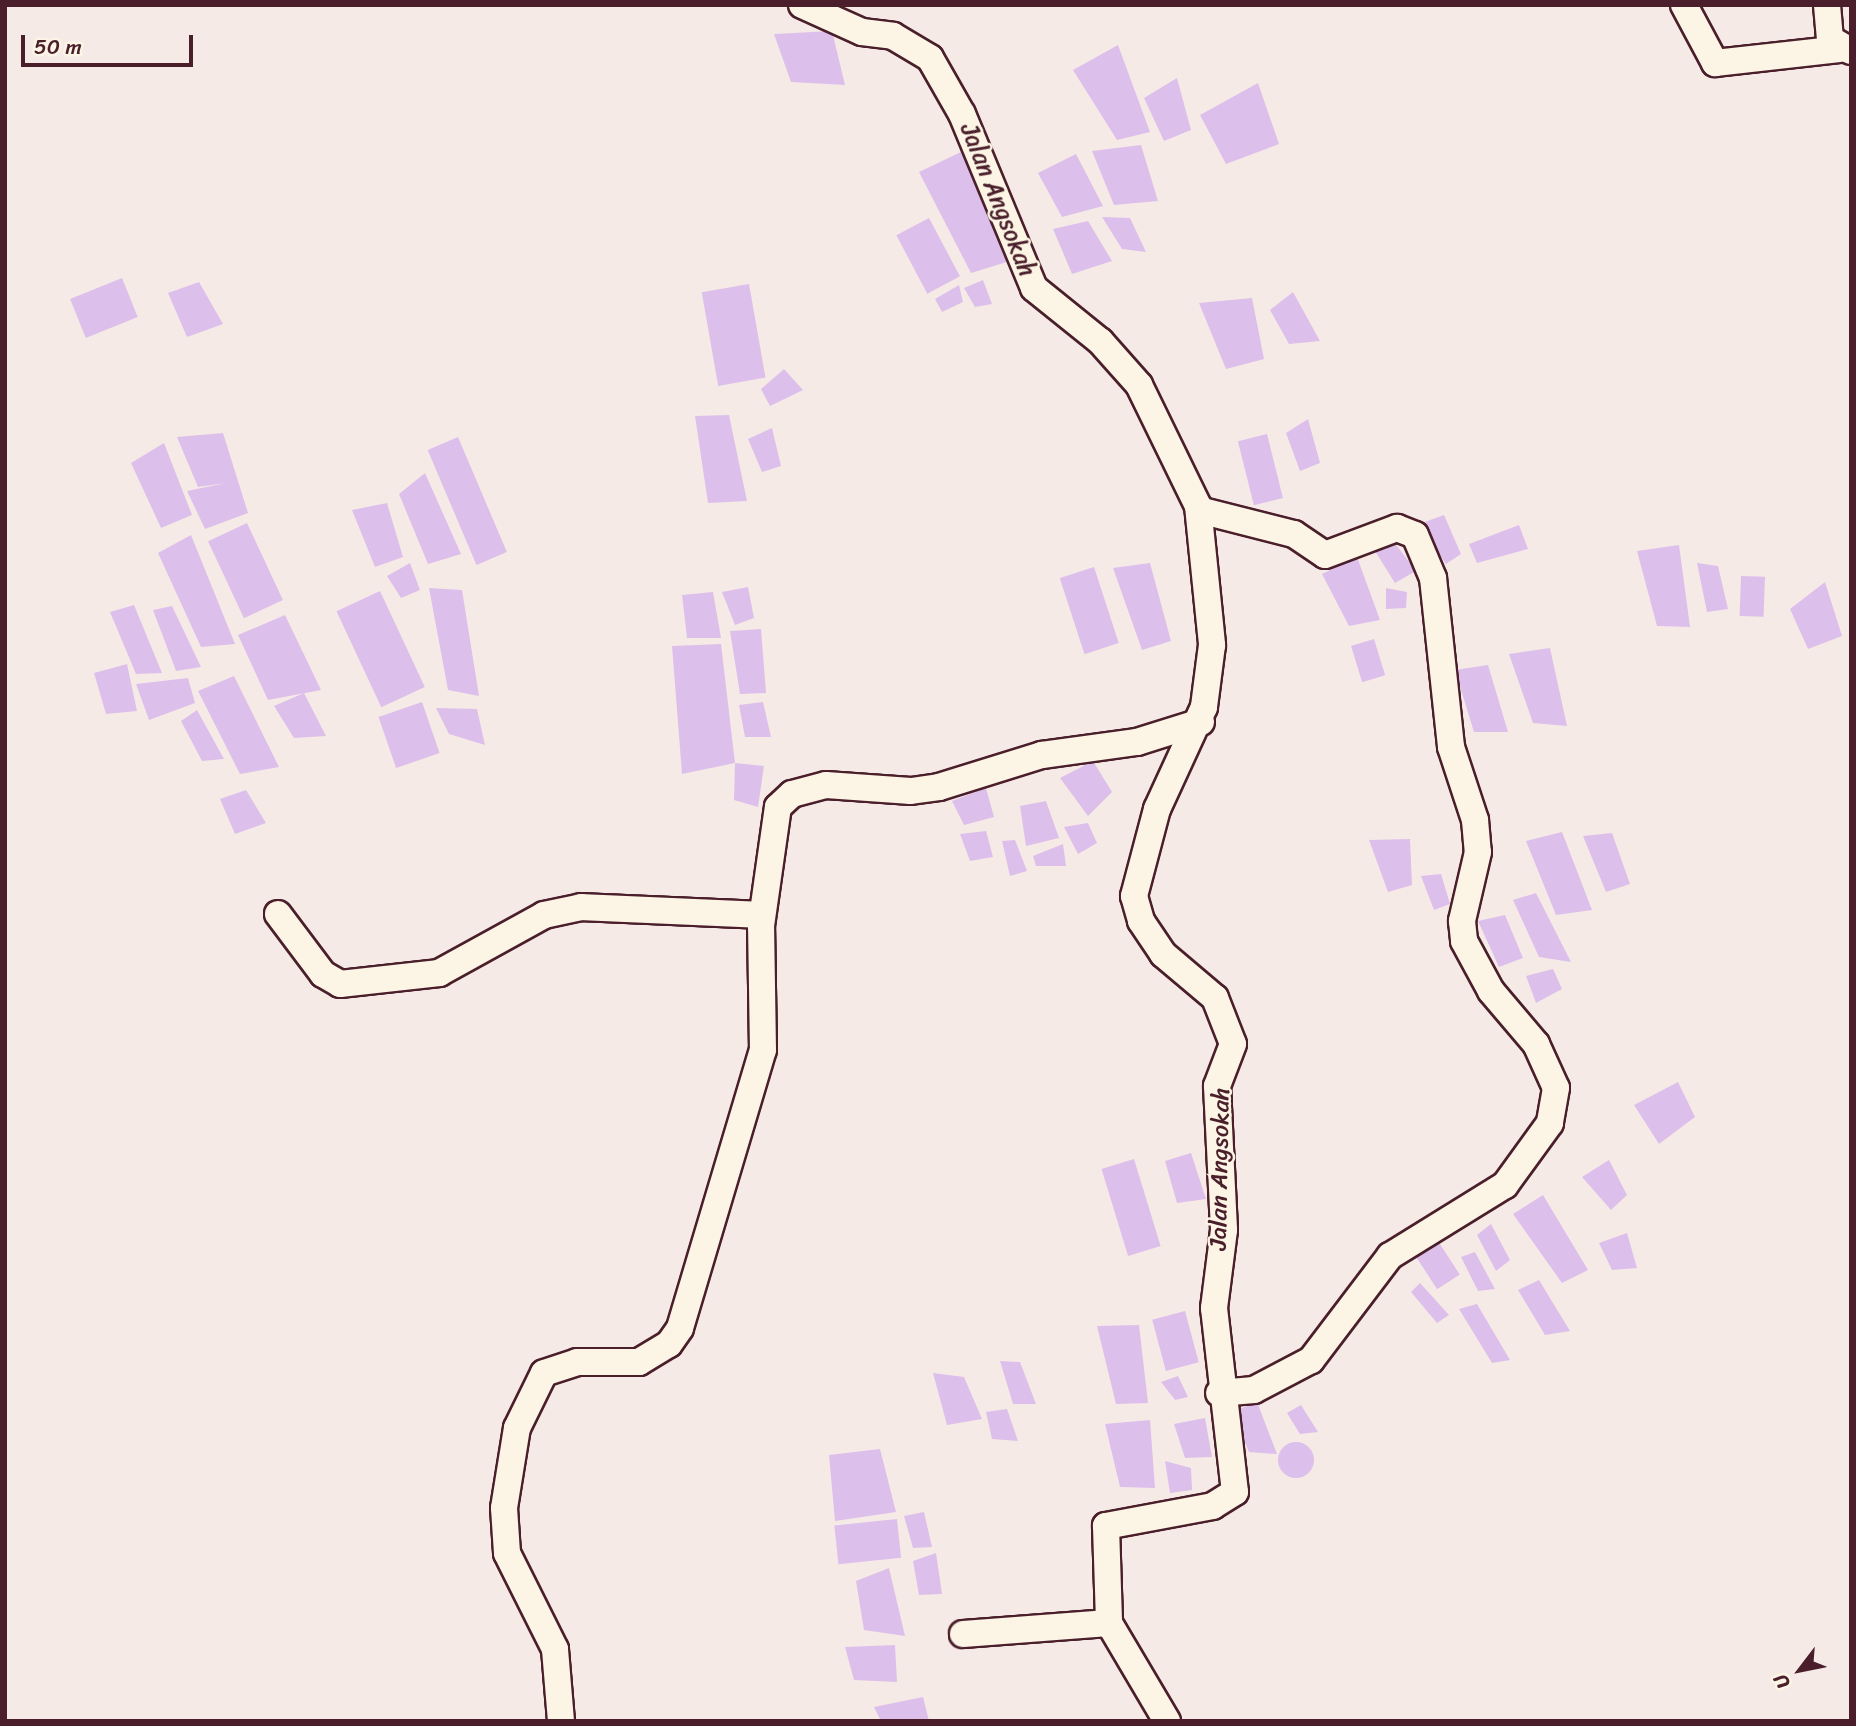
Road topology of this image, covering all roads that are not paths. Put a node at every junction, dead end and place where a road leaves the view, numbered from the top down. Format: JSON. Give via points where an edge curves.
{"nodes":[{"id":1,"x":802,"y":5,"type":"edge"},
{"id":2,"x":1684,"y":5,"type":"edge"},
{"id":3,"x":1827,"y":5,"type":"edge"},
{"id":4,"x":1845,"y":50,"type":"edge"},
{"id":5,"x":1199,"y":510,"type":"junction"},
{"id":6,"x":1201,"y":722,"type":"junction"},
{"id":7,"x":278,"y":914,"type":"dead end"},
{"id":8,"x":762,"y":915,"type":"junction"},
{"id":9,"x":1219,"y":1393,"type":"junction"},
{"id":10,"x":1109,"y":1623,"type":"junction"},
{"id":11,"x":963,"y":1634,"type":"dead end"},
{"id":12,"x":561,"y":1721,"type":"edge"},
{"id":13,"x":1167,"y":1721,"type":"edge"}],
"edges":[{"from":1,"to":5,"type":"street","name":"Jalan Angsokah","via":[[862,32],[893,36],[930,58],[962,114],[1034,288],[1100,341],[1139,385]]},
{"from":2,"to":4,"type":"street","via":[[1715,64]]},
{"from":3,"to":4,"type":"street","via":[[1828,31]]},
{"from":5,"to":6,"type":"street","name":"Jalan Angsokah","via":[[1212,645]]},
{"from":5,"to":9,"type":"street","via":[[1294,534],[1325,555],[1397,528],[1415,535],[1433,578],[1451,747],[1475,820],[1478,852],[1464,941],[1491,991],[1536,1044],[1556,1088],[1550,1123],[1505,1185],[1390,1256],[1311,1360],[1254,1390]]},
{"from":6,"to":8,"type":"street","via":[[1137,742],[1042,755],[939,787],[911,791],[826,785],[792,794],[778,807]]},
{"from":6,"to":9,"type":"street","name":"Jalan Angsokah","via":[[1157,809],[1134,896],[1141,921],[1163,954],[1215,998],[1233,1044],[1217,1086],[1225,1193],[1214,1308]]},
{"from":7,"to":8,"type":"street","via":[[323,974],[340,984],[439,973],[544,915],[581,907]]},
{"from":8,"to":12,"type":"street","via":[[763,1051],[680,1328],[669,1344],[639,1362],[577,1362],[544,1373],[517,1428],[504,1508],[507,1553],[555,1649]]},
{"from":9,"to":10,"type":"street","name":"Jalan Angsokah","via":[[1233,1497],[1108,1522]]},
{"from":10,"to":11,"type":"street"},
{"from":10,"to":13,"type":"street"}]}
